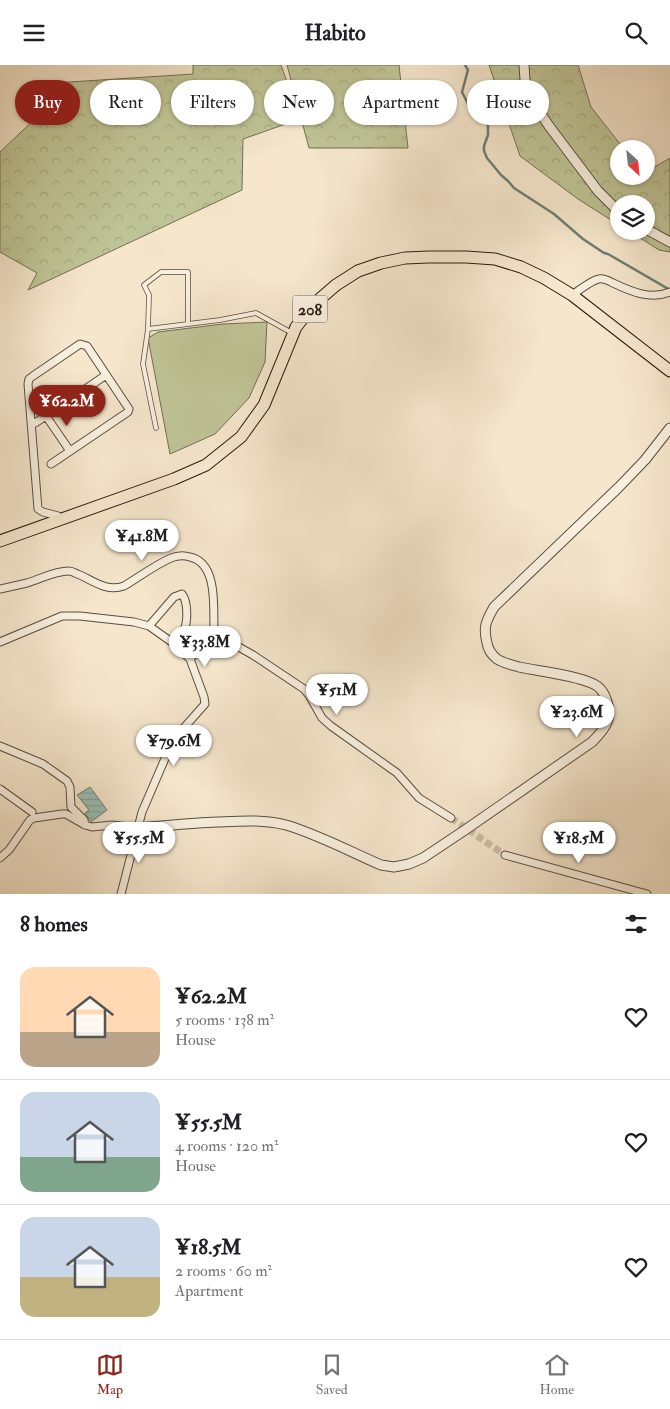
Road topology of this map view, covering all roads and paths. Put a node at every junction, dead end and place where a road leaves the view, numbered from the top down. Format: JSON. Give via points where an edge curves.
{"nodes":[{"id":1,"x":524,"y":65,"type":"edge"},
{"id":2,"x":610,"y":203,"type":"edge"},
{"id":3,"x":655,"y":234,"type":"edge"},
{"id":4,"x":670,"y":242,"type":"edge"},
{"id":5,"x":670,"y":291,"type":"edge"},
{"id":6,"x":572,"y":295,"type":"junction"},
{"id":7,"x":188,"y":323,"type":"junction"},
{"id":8,"x":148,"y":329,"type":"junction"},
{"id":9,"x":294,"y":334,"type":"junction"},
{"id":10,"x":670,"y":371,"type":"edge"},
{"id":11,"x":106,"y":375,"type":"junction"},
{"id":12,"x":46,"y":415,"type":"junction"},
{"id":13,"x":32,"y":423,"type":"junction"},
{"id":14,"x":156,"y":428,"type":"dead end"},
{"id":15,"x":670,"y":428,"type":"edge"},
{"id":16,"x":70,"y":451,"type":"junction"},
{"id":17,"x":51,"y":464,"type":"dead end"},
{"id":18,"x":60,"y":521,"type":"junction"},
{"id":19,"x":0,"y":541,"type":"edge"},
{"id":20,"x":0,"y":589,"type":"edge"},
{"id":21,"x":149,"y":626,"type":"junction"},
{"id":22,"x":214,"y":633,"type":"junction"},
{"id":23,"x":0,"y":642,"type":"edge"},
{"id":24,"x":173,"y":643,"type":"junction"},
{"id":25,"x":190,"y":659,"type":"junction"},
{"id":26,"x":0,"y":746,"type":"edge"},
{"id":27,"x":0,"y":789,"type":"edge"},
{"id":28,"x":32,"y":811,"type":"dead end"},
{"id":29,"x":451,"y":818,"type":"tunnel mouth"},
{"id":30,"x":85,"y":825,"type":"junction"},
{"id":31,"x":137,"y":828,"type":"junction"},
{"id":32,"x":505,"y":855,"type":"tunnel mouth"},
{"id":33,"x":0,"y":858,"type":"edge"},
{"id":34,"x":121,"y":894,"type":"edge"},
{"id":35,"x":647,"y":894,"type":"edge"}],
"edges":[{"from":1,"to":2,"type":"street","via":[[533,102]]},
{"from":3,"to":4,"type":"street"},
{"from":5,"to":6,"type":"street","via":[[654,296],[598,279]]},
{"from":6,"to":9,"type":"highway","number":"208","via":[[521,267],[495,259],[405,258],[358,271],[336,285],[314,304]]},
{"from":6,"to":10,"type":"highway","number":"208"},
{"from":7,"to":8,"type":"lane"},
{"from":7,"to":8,"type":"lane","via":[[188,272],[161,272],[144,285],[149,295]]},
{"from":7,"to":9,"type":"lane","via":[[256,313]]},
{"from":8,"to":14,"type":"lane","via":[[143,363]]},
{"from":9,"to":18,"type":"highway","number":"208","via":[[264,405],[241,437],[221,454],[206,465],[174,479]]},
{"from":11,"to":12,"type":"street"},
{"from":11,"to":13,"type":"street","via":[[87,346],[80,344],[29,379]]},
{"from":11,"to":16,"type":"street","via":[[128,412]]},
{"from":12,"to":13,"type":"street"},
{"from":12,"to":16,"type":"street"},
{"from":13,"to":18,"type":"street","via":[[38,509],[58,516]]},
{"from":15,"to":31,"type":"street","via":[[645,460],[494,607],[486,620],[488,649],[498,659],[598,686],[609,709],[607,723],[592,742],[410,864],[381,865],[302,830],[266,822]]},
{"from":16,"to":17,"type":"street"},
{"from":18,"to":19,"type":"highway","number":"208"},
{"from":20,"to":22,"type":"street","via":[[71,571],[102,587],[117,589],[172,557],[194,557],[207,569],[212,584]]},
{"from":21,"to":23,"type":"street","via":[[80,616],[62,617]]},
{"from":21,"to":24,"type":"street"},
{"from":21,"to":24,"type":"street","via":[[174,597],[182,594],[186,624]]},
{"from":22,"to":25,"type":"street"},
{"from":22,"to":29,"type":"street","via":[[304,689],[322,718],[397,773],[419,798]]},
{"from":24,"to":25,"type":"street"},
{"from":25,"to":31,"type":"street","via":[[205,704],[173,740]]},
{"from":26,"to":30,"type":"street","via":[[43,764],[67,781],[71,807],[84,819]]},
{"from":27,"to":28,"type":"street"},
{"from":30,"to":31,"type":"street"},
{"from":30,"to":33,"type":"street","via":[[66,814],[34,818]]},
{"from":31,"to":34,"type":"street"},
{"from":32,"to":35,"type":"street"}]}
